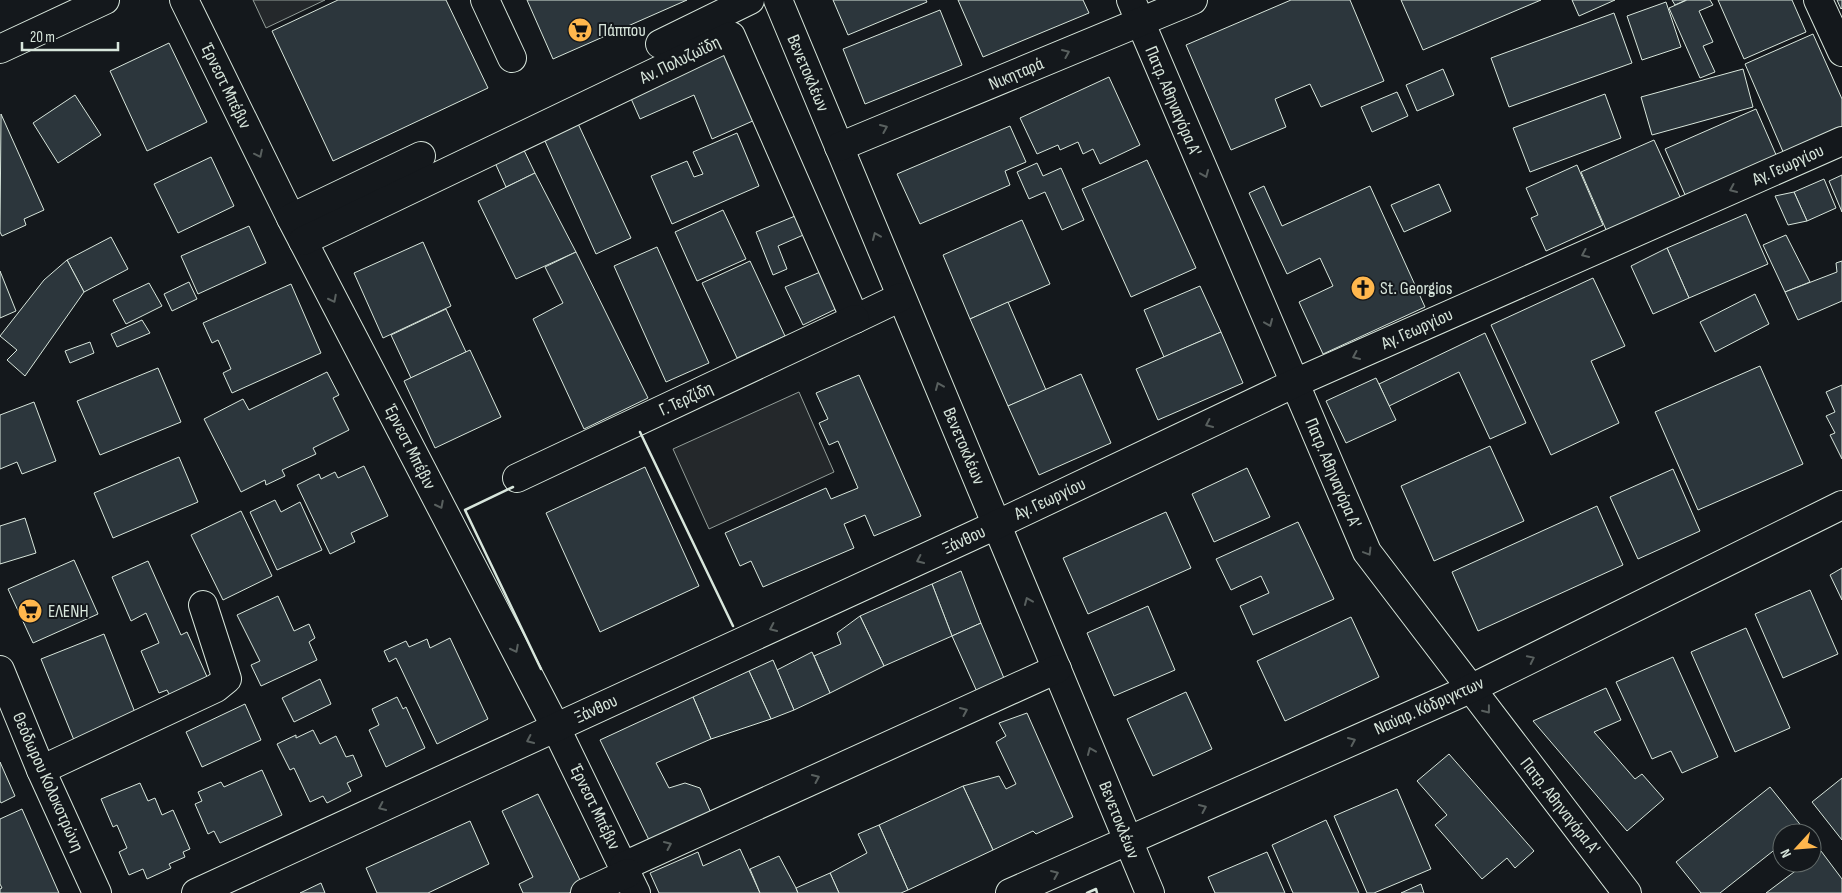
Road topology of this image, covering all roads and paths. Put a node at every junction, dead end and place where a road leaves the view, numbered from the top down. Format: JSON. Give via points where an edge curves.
{"nodes":[{"id":1,"x":105,"y":0,"type":"edge"},
{"id":2,"x":184,"y":0,"type":"edge"},
{"id":3,"x":486,"y":0,"type":"edge"},
{"id":4,"x":750,"y":0,"type":"edge"},
{"id":5,"x":778,"y":0,"type":"edge"},
{"id":6,"x":1193,"y":0,"type":"edge"},
{"id":7,"x":1818,"y":0,"type":"edge"},
{"id":8,"x":1135,"y":11,"type":"edge"},
{"id":9,"x":660,"y":44,"type":"dead end"},
{"id":10,"x":0,"y":49,"type":"edge"},
{"id":11,"x":1842,"y":52,"type":"edge"},
{"id":12,"x":512,"y":58,"type":"dead end"},
{"id":13,"x":1842,"y":140,"type":"edge"},
{"id":14,"x":839,"y":147,"type":"junction"},
{"id":15,"x":421,"y":156,"type":"dead end"},
{"id":16,"x":291,"y":218,"type":"junction"},
{"id":17,"x":303,"y":242,"type":"junction"},
{"id":18,"x":901,"y":297,"type":"junction"},
{"id":19,"x":855,"y":319,"type":"junction"},
{"id":20,"x":1295,"y":383,"type":"junction"},
{"id":21,"x":517,"y":478,"type":"dead end"},
{"id":22,"x":1842,"y":505,"type":"edge"},
{"id":23,"x":996,"y":525,"type":"junction"},
{"id":24,"x":203,"y":605,"type":"dead end"},
{"id":25,"x":1057,"y":669,"type":"junction"},
{"id":26,"x":0,"y":670,"type":"edge"},
{"id":27,"x":1470,"y":689,"type":"junction"},
{"id":28,"x":556,"y":728,"type":"junction"},
{"id":29,"x":41,"y":770,"type":"junction"},
{"id":30,"x":1128,"y":841,"type":"junction"},
{"id":31,"x":629,"y":877,"type":"edge"},
{"id":32,"x":97,"y":893,"type":"edge"},
{"id":33,"x":196,"y":893,"type":"edge"},
{"id":34,"x":585,"y":893,"type":"edge"},
{"id":35,"x":1010,"y":893,"type":"edge"},
{"id":36,"x":1150,"y":893,"type":"edge"},
{"id":37,"x":1627,"y":893,"type":"edge"}],
"edges":[{"from":1,"to":10,"type":"street"},
{"from":2,"to":16,"type":"street","name":"Έρνεστ Μπέβιν","one_way":true},
{"from":3,"to":12,"type":"street"},
{"from":4,"to":9,"type":"street"},
{"from":5,"to":14,"type":"street","name":"Βενετοκλέων"},
{"from":6,"to":8,"type":"street","name":"Νικηταρά"},
{"from":7,"to":11,"type":"street"},
{"from":14,"to":8,"type":"street","name":"Νικηταρά","one_way":true},
{"from":8,"to":20,"type":"street","name":"Πατρ. Αθηναγόρα Α'","one_way":true},
{"from":13,"to":20,"type":"street","name":"Αγ. Γεωργίου","one_way":true},
{"from":18,"to":14,"type":"street","name":"Βενετοκλέων","one_way":true},
{"from":15,"to":16,"type":"street"},
{"from":16,"to":17,"type":"street","name":"Έρνεστ Μπέβιν"},
{"from":17,"to":19,"type":"street","name":"Αν. Πολυζωϊδη","via":[[731,36]]},
{"from":17,"to":28,"type":"street","name":"Έρνεστ Μπέβιν","one_way":true},
{"from":18,"to":19,"type":"street"},
{"from":23,"to":18,"type":"street","name":"Βενετοκλέων","one_way":true},
{"from":19,"to":21,"type":"street","name":"Γ. Τερζίδη"},
{"from":20,"to":23,"type":"street","name":"Αγ. Γεωργίου","one_way":true},
{"from":20,"to":27,"type":"street","name":"Πατρ. Αθηναγόρα Α'","one_way":true,"via":[[1366,552]]},
{"from":27,"to":22,"type":"street","name":"Ναύαρ. Κόδριγκτων","one_way":true},
{"from":25,"to":23,"type":"street","name":"Βενετοκλέων","one_way":true},
{"from":23,"to":28,"type":"street","name":"Ξάνθου","one_way":true},
{"from":24,"to":29,"type":"street","via":[[227,679],[216,688]]},
{"from":30,"to":25,"type":"street","name":"Βενετοκλέων","one_way":true},
{"from":31,"to":25,"type":"street","one_way":true},
{"from":26,"to":29,"type":"street","name":"Θεόδωρου Κολοκοτρώνη"},
{"from":30,"to":27,"type":"street","name":"Ναύαρ. Κόδριγκτων","one_way":true},
{"from":27,"to":37,"type":"street","name":"Πατρ. Αθηναγόρα Α'","one_way":true},
{"from":28,"to":31,"type":"street","name":"Έρνεστ Μπέβιν"},
{"from":28,"to":33,"type":"street","name":"Ξάνθου","one_way":true},
{"from":29,"to":32,"type":"street","name":"Θεόδωρου Κολοκοτρώνη"},
{"from":35,"to":30,"type":"street","name":"Ναύαρ. Κόδριγκτων","one_way":true},
{"from":30,"to":36,"type":"street","name":"Βενετοκλέων"},
{"from":31,"to":34,"type":"street"}]}
